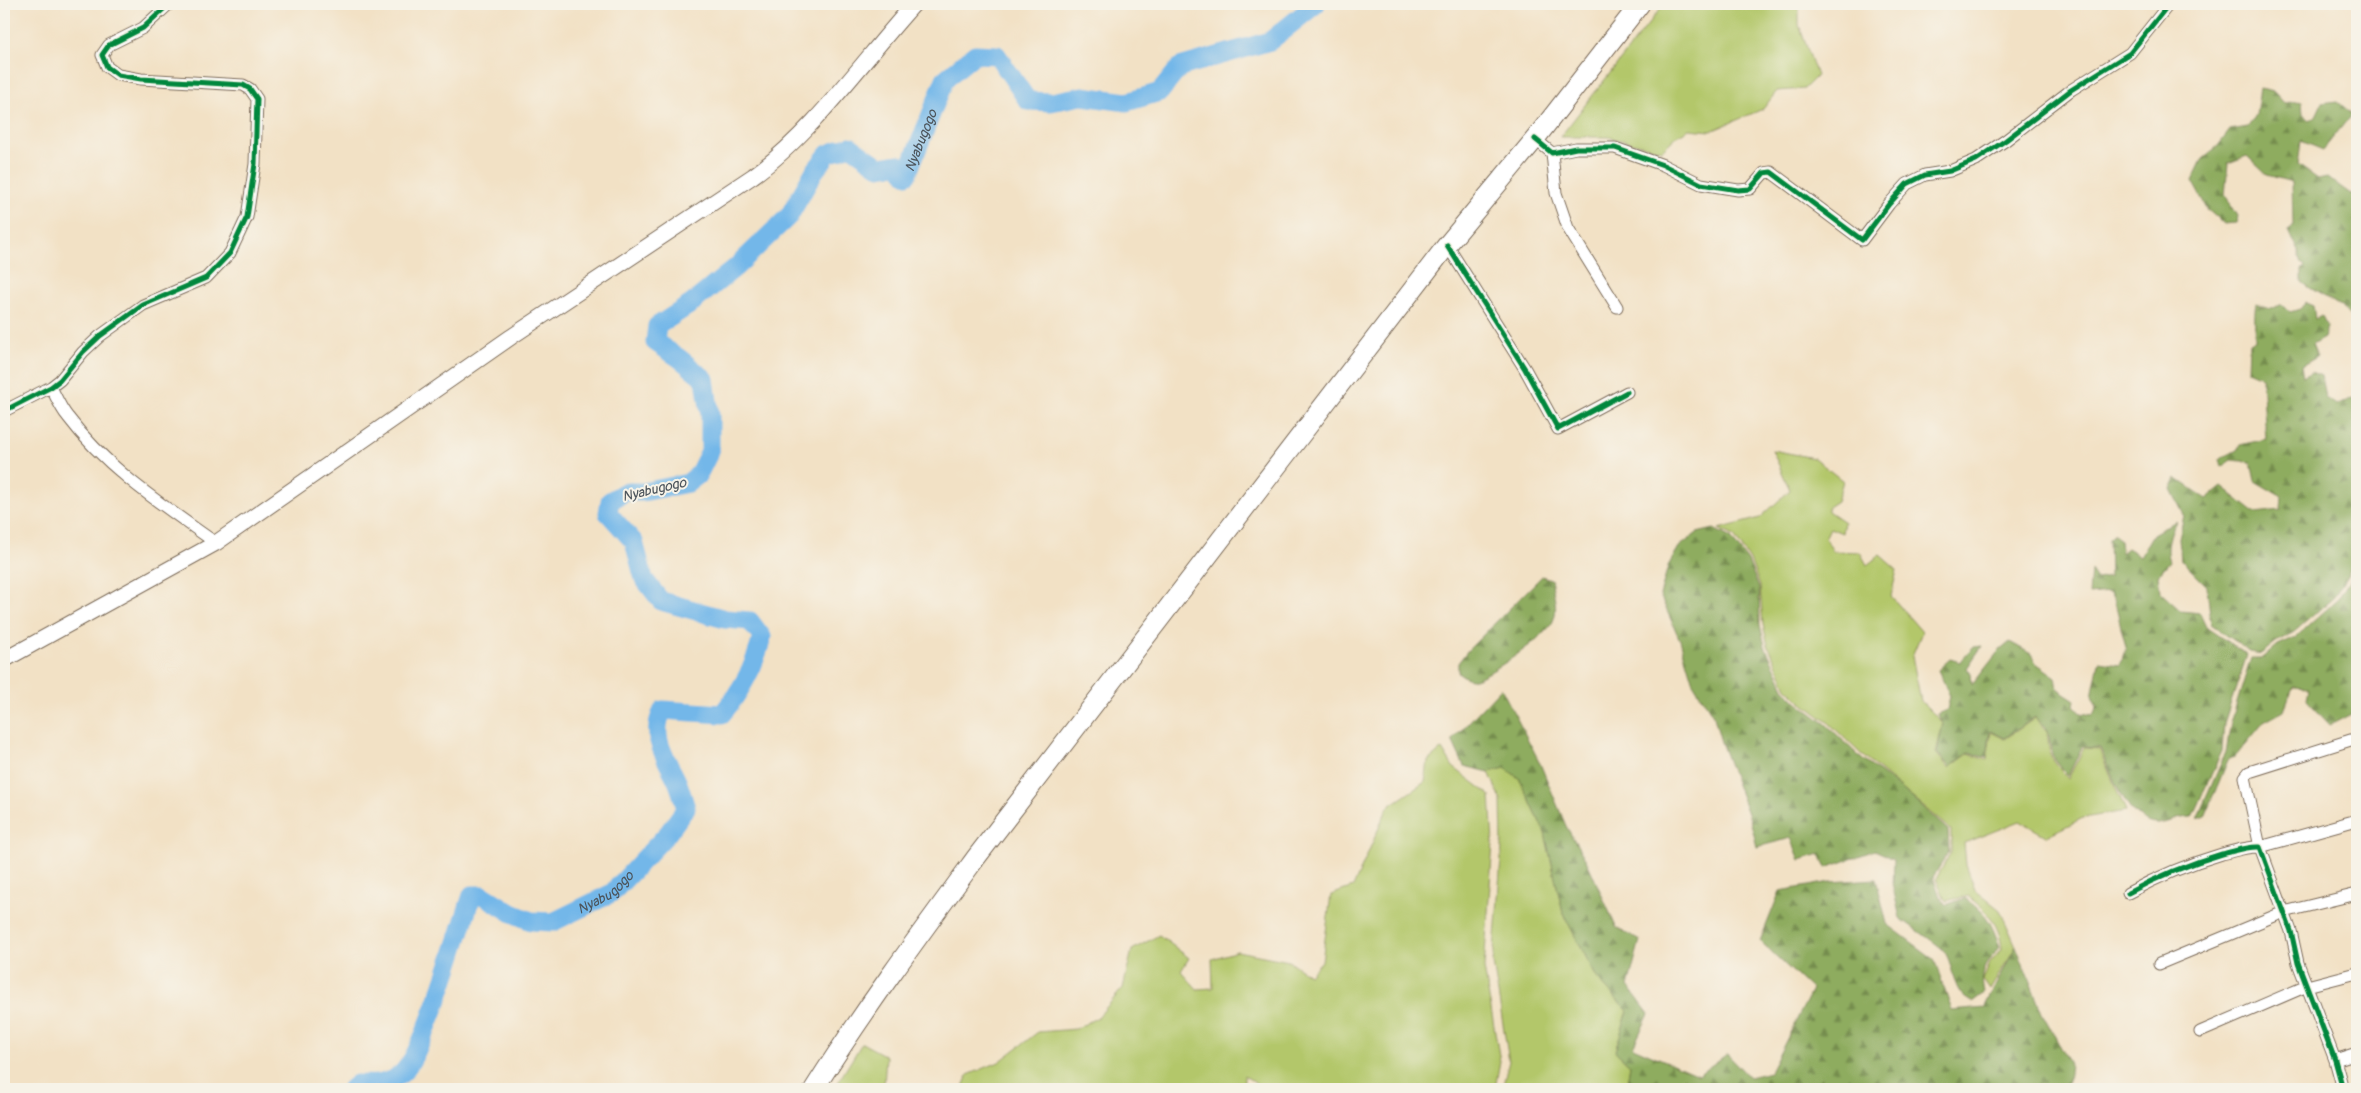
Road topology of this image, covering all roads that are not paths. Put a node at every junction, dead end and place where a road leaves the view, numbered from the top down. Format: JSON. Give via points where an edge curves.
{"nodes":[{"id":1,"x":169,"y":4,"type":"edge"},
{"id":2,"x":914,"y":4,"type":"edge"},
{"id":3,"x":1640,"y":4,"type":"edge"},
{"id":4,"x":2169,"y":4,"type":"edge"},
{"id":5,"x":1535,"y":139,"type":"junction"},
{"id":6,"x":1552,"y":153,"type":"junction"},
{"id":7,"x":1447,"y":245,"type":"junction"},
{"id":8,"x":1617,"y":307,"type":"dead end"},
{"id":9,"x":51,"y":388,"type":"junction"},
{"id":10,"x":1628,"y":392,"type":"dead end"},
{"id":11,"x":4,"y":411,"type":"edge"},
{"id":12,"x":216,"y":543,"type":"junction"},
{"id":13,"x":4,"y":660,"type":"edge"},
{"id":14,"x":2357,"y":738,"type":"edge"},
{"id":15,"x":2357,"y":820,"type":"edge"},
{"id":16,"x":2260,"y":847,"type":"junction"},
{"id":17,"x":2128,"y":893,"type":"dead end"},
{"id":18,"x":2357,"y":894,"type":"edge"},
{"id":19,"x":2284,"y":912,"type":"junction"},
{"id":20,"x":2159,"y":964,"type":"dead end"},
{"id":21,"x":2357,"y":973,"type":"edge"},
{"id":22,"x":2307,"y":986,"type":"junction"},
{"id":23,"x":2200,"y":1032,"type":"dead end"},
{"id":24,"x":2357,"y":1053,"type":"edge"},
{"id":25,"x":2335,"y":1060,"type":"junction"},
{"id":26,"x":814,"y":1089,"type":"edge"},
{"id":27,"x":2343,"y":1089,"type":"edge"}],
"edges":[{"from":1,"to":9,"type":"street","via":[[143,28],[109,45],[102,56],[103,61],[118,75],[243,85],[250,89],[257,99],[258,112],[247,217],[230,253],[206,278],[143,305],[119,322],[82,352]]},
{"from":2,"to":12,"type":"main road","via":[[772,163],[511,337]]},
{"from":3,"to":5,"type":"highway"},
{"from":4,"to":6,"type":"street","via":[[2130,53],[2071,90],[2006,140],[1976,160],[1950,171],[1925,175],[1907,184],[1862,240],[1771,172],[1764,173],[1745,191],[1701,184],[1663,165],[1615,148],[1576,148]]},
{"from":5,"to":6,"type":"street"},
{"from":5,"to":7,"type":"highway"},
{"from":6,"to":8,"type":"street","via":[[1556,193],[1568,228]]},
{"from":7,"to":10,"type":"street","via":[[1525,369],[1558,429]]},
{"from":7,"to":26,"type":"highway","via":[[976,858],[842,1044]]},
{"from":9,"to":11,"type":"street"},
{"from":9,"to":12,"type":"street","via":[[67,417],[92,445],[143,491]]},
{"from":12,"to":13,"type":"main road"},
{"from":14,"to":16,"type":"street","via":[[2248,772],[2246,784]]},
{"from":15,"to":16,"type":"street"},
{"from":16,"to":17,"type":"street","via":[[2249,847],[2167,872]]},
{"from":16,"to":19,"type":"street"},
{"from":18,"to":19,"type":"street"},
{"from":19,"to":20,"type":"street"},
{"from":19,"to":22,"type":"street"},
{"from":21,"to":22,"type":"street"},
{"from":22,"to":23,"type":"street"},
{"from":22,"to":25,"type":"street"},
{"from":24,"to":25,"type":"street"},
{"from":25,"to":27,"type":"street"}]}
